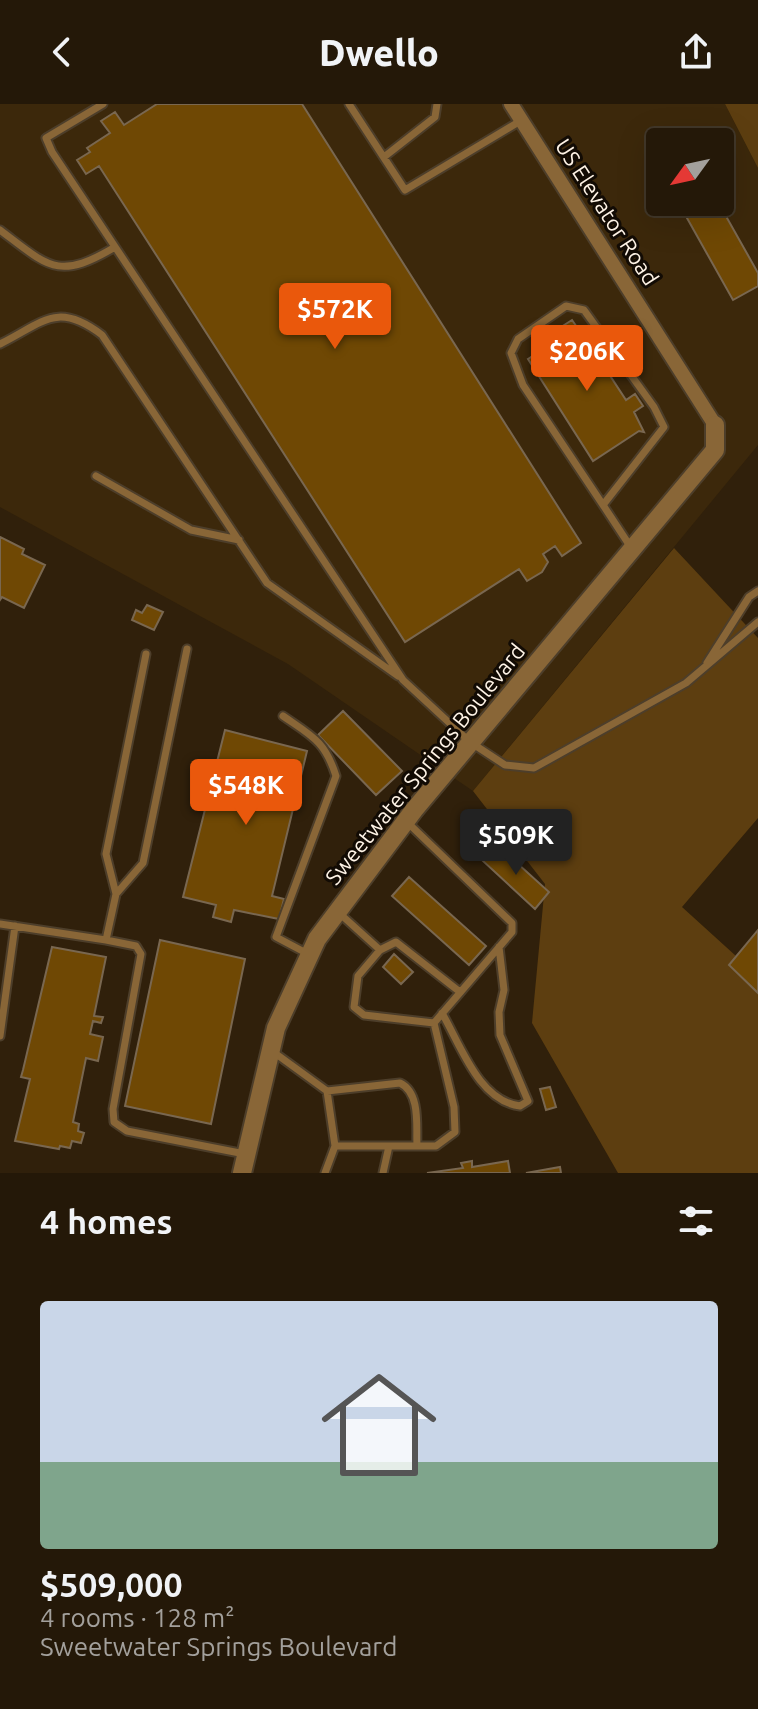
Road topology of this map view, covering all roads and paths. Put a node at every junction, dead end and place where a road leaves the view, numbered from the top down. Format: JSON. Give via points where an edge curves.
{"nodes":[{"id":1,"x":103,"y":104,"type":"edge"},
{"id":2,"x":349,"y":104,"type":"edge"},
{"id":3,"x":437,"y":104,"type":"edge"},
{"id":4,"x":512,"y":104,"type":"edge"},
{"id":5,"x":522,"y":120,"type":"junction"},
{"id":6,"x":384,"y":157,"type":"junction"},
{"id":7,"x":0,"y":230,"type":"edge"},
{"id":8,"x":115,"y":247,"type":"junction"},
{"id":9,"x":0,"y":344,"type":"edge"},
{"id":10,"x":715,"y":425,"type":"joint"},
{"id":11,"x":96,"y":476,"type":"dead end"},
{"id":12,"x":603,"y":505,"type":"junction"},
{"id":13,"x":239,"y":540,"type":"junction"},
{"id":14,"x":632,"y":548,"type":"junction"},
{"id":15,"x":758,"y":591,"type":"edge"},
{"id":16,"x":758,"y":622,"type":"edge"},
{"id":17,"x":187,"y":649,"type":"dead end"},
{"id":18,"x":146,"y":654,"type":"dead end"},
{"id":19,"x":701,"y":671,"type":"junction"},
{"id":20,"x":403,"y":680,"type":"junction"},
{"id":21,"x":283,"y":716,"type":"dead end"},
{"id":22,"x":470,"y":742,"type":"junction"},
{"id":23,"x":406,"y":821,"type":"junction"},
{"id":24,"x":116,"y":894,"type":"junction"},
{"id":25,"x":338,"y":912,"type":"junction"},
{"id":26,"x":0,"y":924,"type":"edge"},
{"id":27,"x":15,"y":926,"type":"junction"},
{"id":28,"x":106,"y":940,"type":"junction"},
{"id":29,"x":499,"y":947,"type":"junction"},
{"id":30,"x":380,"y":950,"type":"junction"},
{"id":31,"x":310,"y":955,"type":"junction"},
{"id":32,"x":460,"y":992,"type":"junction"},
{"id":33,"x":442,"y":1013,"type":"junction"},
{"id":34,"x":434,"y":1023,"type":"junction"},
{"id":35,"x":0,"y":1036,"type":"edge"},
{"id":36,"x":271,"y":1050,"type":"junction"},
{"id":37,"x":327,"y":1091,"type":"junction"},
{"id":38,"x":335,"y":1146,"type":"junction"},
{"id":39,"x":389,"y":1146,"type":"junction"},
{"id":40,"x":417,"y":1146,"type":"junction"},
{"id":41,"x":245,"y":1154,"type":"junction"},
{"id":42,"x":242,"y":1173,"type":"edge"},
{"id":43,"x":325,"y":1173,"type":"edge"},
{"id":44,"x":383,"y":1173,"type":"edge"}],
"edges":[{"from":1,"to":8,"type":"lane","via":[[46,138]]},
{"from":2,"to":6,"type":"lane"},
{"from":3,"to":6,"type":"lane","via":[[435,117]]},
{"from":4,"to":5,"type":"street","name":"US Elevator Road"},
{"from":5,"to":6,"type":"lane","via":[[405,190]]},
{"from":5,"to":10,"type":"street","name":"US Elevator Road"},
{"from":7,"to":8,"type":"lane","via":[[60,269]]},
{"from":8,"to":20,"type":"lane"},
{"from":9,"to":13,"type":"lane","via":[[58,315],[80,318],[102,335]]},
{"from":10,"to":14,"type":"street","name":"Sweetwater Springs Boulevard","via":[[715,450]]},
{"from":11,"to":13,"type":"lane","via":[[191,530]]},
{"from":12,"to":12,"type":"lane","via":[[664,427],[584,310],[566,306],[518,339],[511,353],[523,385]]},
{"from":12,"to":14,"type":"lane"},
{"from":13,"to":20,"type":"lane","via":[[267,583]]},
{"from":14,"to":22,"type":"street","name":"Sweetwater Springs Boulevard"},
{"from":15,"to":19,"type":"lane"},
{"from":16,"to":19,"type":"lane"},
{"from":17,"to":24,"type":"lane","via":[[143,863]]},
{"from":18,"to":24,"type":"lane","via":[[106,854]]},
{"from":19,"to":22,"type":"lane","via":[[534,768],[505,765]]},
{"from":20,"to":22,"type":"lane"},
{"from":21,"to":31,"type":"lane","via":[[329,752],[336,776],[276,937]]},
{"from":22,"to":23,"type":"street","name":"Sweetwater Springs Boulevard"},
{"from":23,"to":25,"type":"street","name":"Sweetwater Springs Boulevard"},
{"from":23,"to":29,"type":"lane","via":[[509,916],[512,932]]},
{"from":24,"to":28,"type":"lane"},
{"from":25,"to":30,"type":"lane"},
{"from":25,"to":31,"type":"street","name":"Sweetwater Springs Boulevard"},
{"from":26,"to":27,"type":"lane"},
{"from":27,"to":28,"type":"lane"},
{"from":27,"to":35,"type":"lane"},
{"from":28,"to":41,"type":"lane","via":[[136,946],[141,954],[114,1122],[127,1131]]},
{"from":29,"to":32,"type":"lane"},
{"from":29,"to":33,"type":"lane","via":[[504,990],[500,1035],[528,1101],[507,1105],[491,1095]]},
{"from":30,"to":32,"type":"lane","via":[[396,942]]},
{"from":30,"to":34,"type":"lane","via":[[358,976],[354,1007],[364,1015]]},
{"from":31,"to":36,"type":"street","name":"Sweetwater Springs Boulevard"},
{"from":32,"to":33,"type":"lane"},
{"from":33,"to":34,"type":"lane"},
{"from":34,"to":40,"type":"lane","via":[[455,1132],[436,1146]]},
{"from":36,"to":37,"type":"lane"},
{"from":36,"to":41,"type":"street","name":"Sweetwater Springs Boulevard"},
{"from":37,"to":38,"type":"lane"},
{"from":37,"to":40,"type":"lane","via":[[407,1086],[414,1099]]},
{"from":38,"to":39,"type":"lane"},
{"from":38,"to":43,"type":"lane"},
{"from":39,"to":40,"type":"lane"},
{"from":39,"to":44,"type":"lane"},
{"from":41,"to":42,"type":"street","name":"Sweetwater Springs Boulevard"}]}
